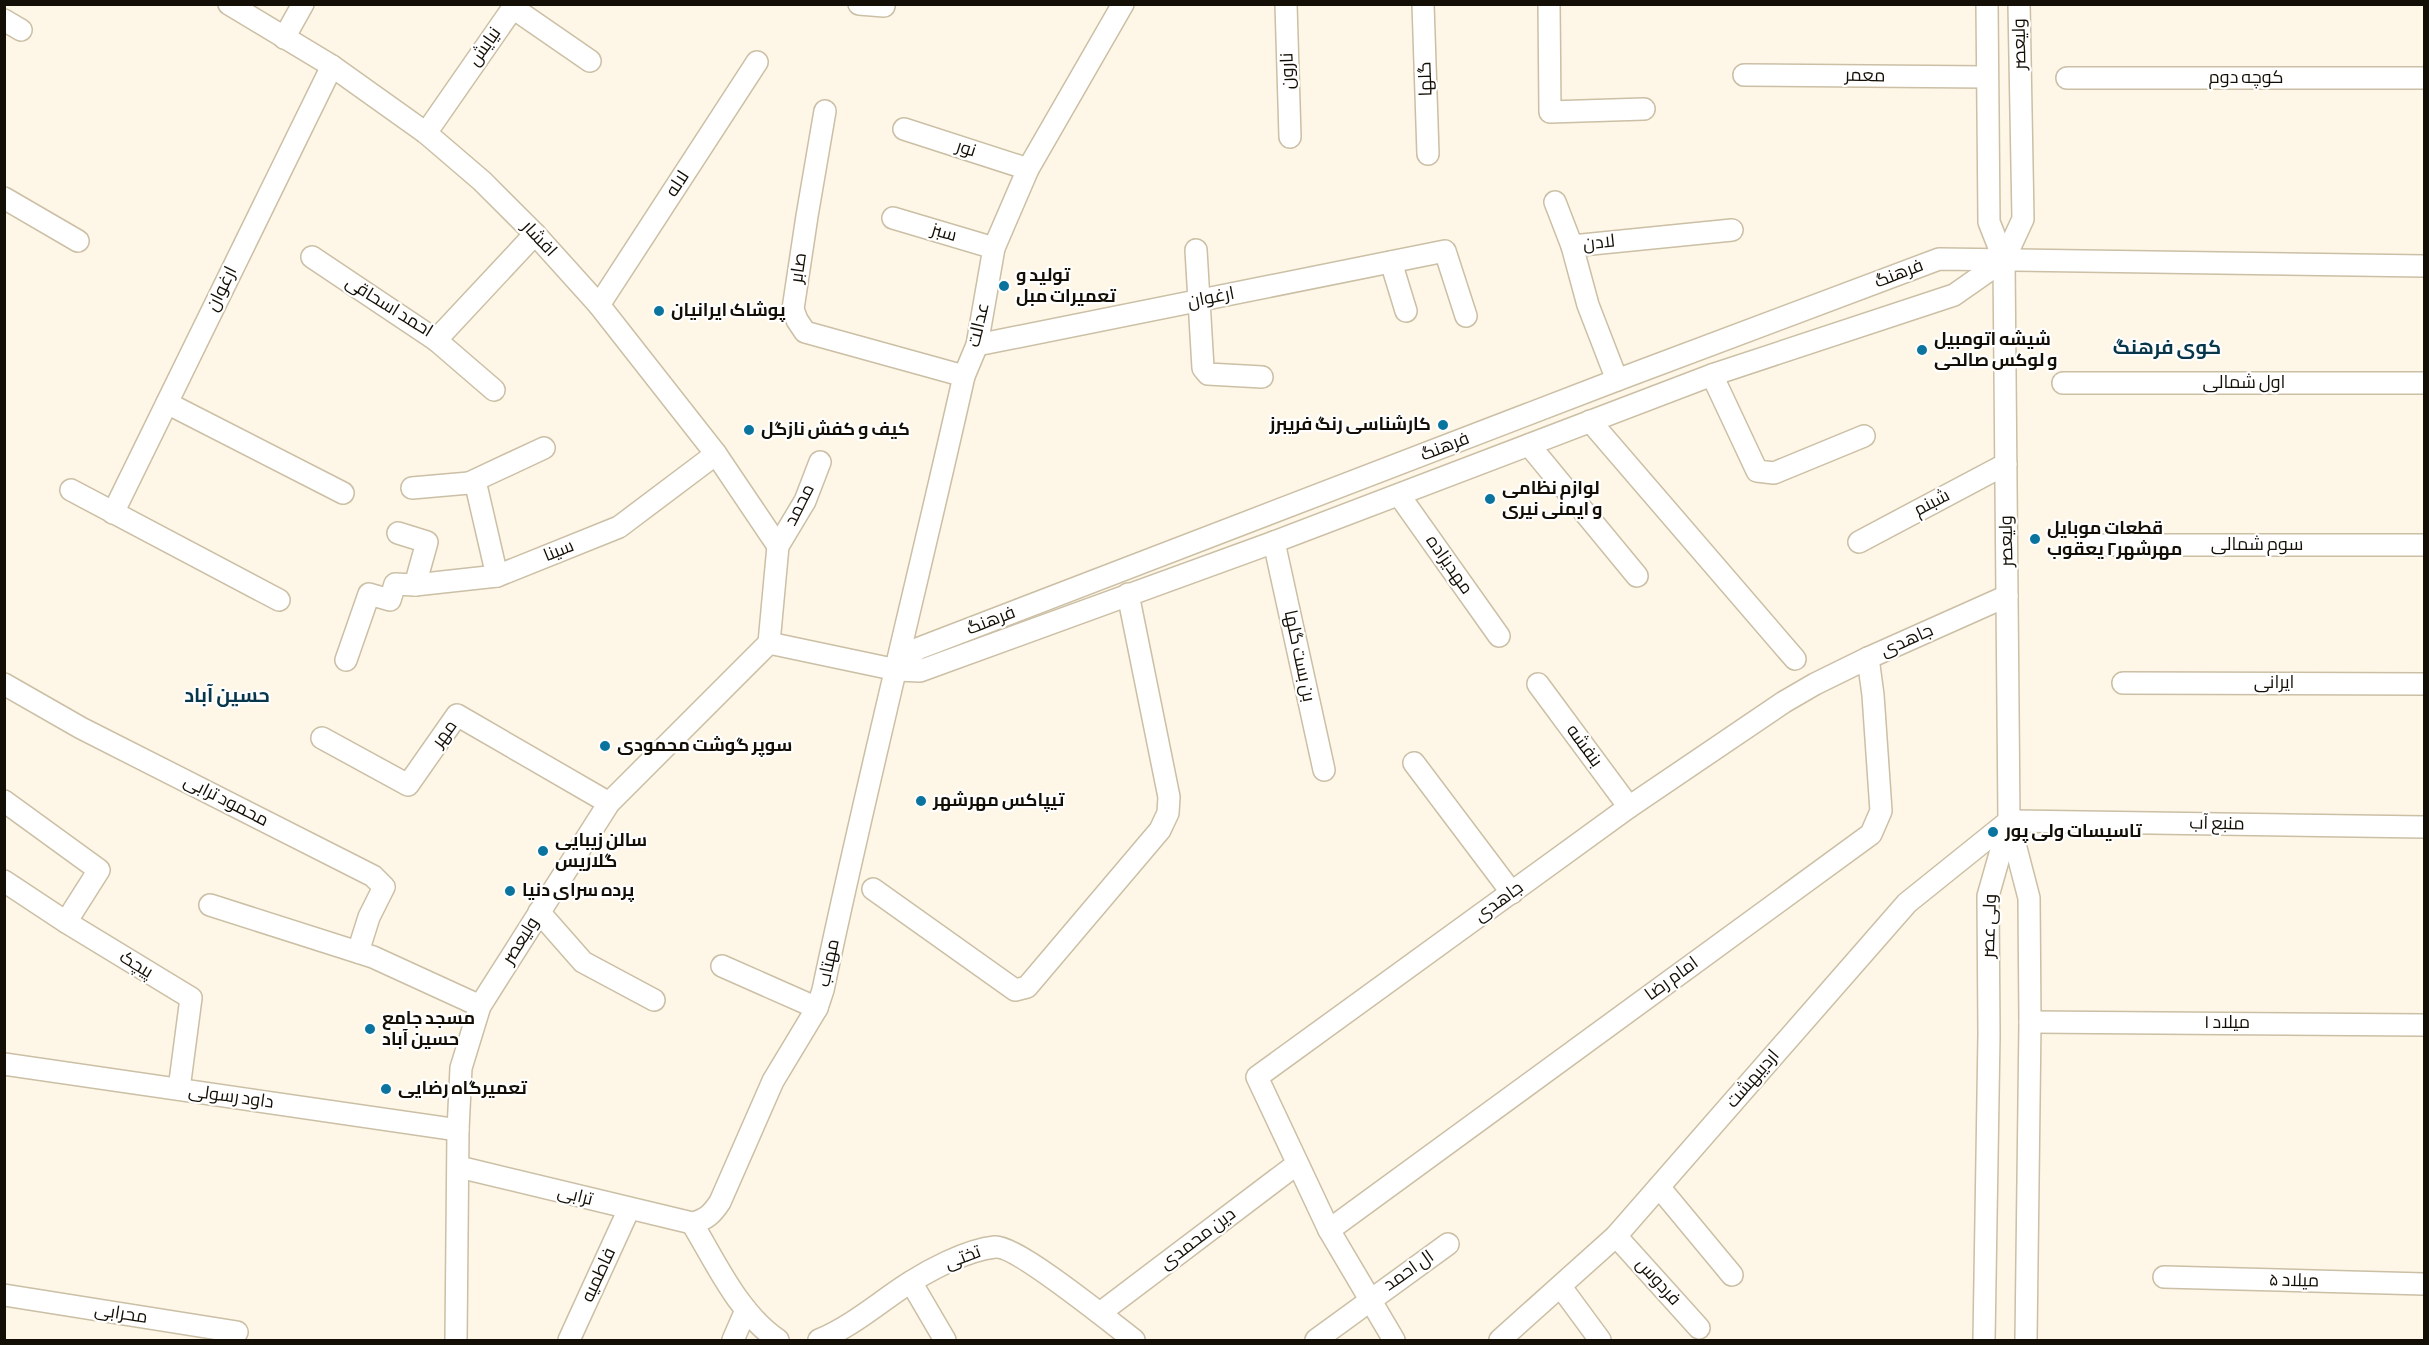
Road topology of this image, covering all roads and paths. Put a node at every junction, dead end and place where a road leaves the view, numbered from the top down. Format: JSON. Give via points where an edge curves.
{"nodes":[{"id":1,"x":229,"y":4,"type":"edge"},
{"id":2,"x":303,"y":4,"type":"edge"},
{"id":3,"x":859,"y":4,"type":"edge"},
{"id":4,"x":1123,"y":4,"type":"edge"},
{"id":5,"x":1286,"y":4,"type":"edge"},
{"id":6,"x":1424,"y":4,"type":"edge"},
{"id":7,"x":1550,"y":4,"type":"edge"},
{"id":8,"x":1987,"y":4,"type":"edge"},
{"id":9,"x":2019,"y":4,"type":"edge"},
{"id":10,"x":884,"y":6,"type":"dead end"},
{"id":11,"x":284,"y":38,"type":"junction"},
{"id":12,"x":590,"y":61,"type":"dead end"},
{"id":13,"x":757,"y":62,"type":"dead end"},
{"id":14,"x":332,"y":66,"type":"junction"},
{"id":15,"x":1744,"y":75,"type":"dead end"},
{"id":16,"x":1987,"y":77,"type":"junction"},
{"id":17,"x":2067,"y":78,"type":"dead end"},
{"id":18,"x":2424,"y":78,"type":"edge"},
{"id":19,"x":1644,"y":109,"type":"dead end"},
{"id":20,"x":825,"y":111,"type":"dead end"},
{"id":21,"x":904,"y":129,"type":"dead end"},
{"id":22,"x":426,"y":133,"type":"junction"},
{"id":23,"x":1290,"y":137,"type":"dead end"},
{"id":24,"x":1428,"y":154,"type":"dead end"},
{"id":25,"x":1028,"y":169,"type":"junction"},
{"id":26,"x":4,"y":198,"type":"edge"},
{"id":27,"x":1555,"y":202,"type":"dead end"},
{"id":28,"x":893,"y":218,"type":"dead end"},
{"id":29,"x":1732,"y":230,"type":"dead end"},
{"id":30,"x":536,"y":234,"type":"junction"},
{"id":31,"x":78,"y":241,"type":"dead end"},
{"id":32,"x":1572,"y":246,"type":"junction"},
{"id":33,"x":994,"y":248,"type":"junction"},
{"id":34,"x":1196,"y":250,"type":"dead end"},
{"id":35,"x":312,"y":257,"type":"dead end"},
{"id":36,"x":2004,"y":260,"type":"junction"},
{"id":37,"x":1391,"y":262,"type":"junction"},
{"id":38,"x":2424,"y":266,"type":"edge"},
{"id":39,"x":1199,"y":300,"type":"junction"},
{"id":40,"x":599,"y":305,"type":"junction"},
{"id":41,"x":1406,"y":311,"type":"dead end"},
{"id":42,"x":1466,"y":316,"type":"dead end"},
{"id":43,"x":435,"y":340,"type":"junction"},
{"id":44,"x":977,"y":345,"type":"junction"},
{"id":45,"x":1712,"y":375,"type":"junction"},
{"id":46,"x":964,"y":376,"type":"junction"},
{"id":47,"x":1262,"y":377,"type":"dead end"},
{"id":48,"x":1617,"y":380,"type":"junction"},
{"id":49,"x":2063,"y":383,"type":"dead end"},
{"id":50,"x":2424,"y":383,"type":"edge"},
{"id":51,"x":494,"y":390,"type":"dead end"},
{"id":52,"x":167,"y":403,"type":"junction"},
{"id":53,"x":1590,"y":421,"type":"junction"},
{"id":54,"x":1864,"y":436,"type":"dead end"},
{"id":55,"x":1529,"y":445,"type":"junction"},
{"id":56,"x":544,"y":448,"type":"dead end"},
{"id":57,"x":716,"y":454,"type":"junction"},
{"id":58,"x":820,"y":462,"type":"dead end"},
{"id":59,"x":2006,"y":464,"type":"junction"},
{"id":60,"x":469,"y":483,"type":"junction"},
{"id":61,"x":412,"y":488,"type":"dead end"},
{"id":62,"x":71,"y":490,"type":"dead end"},
{"id":63,"x":343,"y":494,"type":"dead end"},
{"id":64,"x":1400,"y":495,"type":"junction"},
{"id":65,"x":113,"y":513,"type":"junction"},
{"id":66,"x":398,"y":533,"type":"dead end"},
{"id":67,"x":1274,"y":542,"type":"junction"},
{"id":68,"x":1858,"y":542,"type":"dead end"},
{"id":69,"x":2089,"y":545,"type":"dead end"},
{"id":70,"x":2424,"y":545,"type":"edge"},
{"id":71,"x":778,"y":546,"type":"junction"},
{"id":72,"x":497,"y":576,"type":"junction"},
{"id":73,"x":1637,"y":576,"type":"dead end"},
{"id":74,"x":415,"y":585,"type":"junction"},
{"id":75,"x":1128,"y":594,"type":"junction"},
{"id":76,"x":2007,"y":596,"type":"junction"},
{"id":77,"x":279,"y":600,"type":"dead end"},
{"id":78,"x":1498,"y":636,"type":"dead end"},
{"id":79,"x":769,"y":643,"type":"junction"},
{"id":80,"x":1868,"y":658,"type":"junction"},
{"id":81,"x":1795,"y":659,"type":"dead end"},
{"id":82,"x":346,"y":660,"type":"dead end"},
{"id":83,"x":897,"y":670,"type":"junction"},
{"id":84,"x":2123,"y":683,"type":"dead end"},
{"id":85,"x":4,"y":684,"type":"edge"},
{"id":86,"x":1538,"y":684,"type":"dead end"},
{"id":87,"x":2424,"y":684,"type":"edge"},
{"id":88,"x":322,"y":738,"type":"dead end"},
{"id":89,"x":1414,"y":762,"type":"dead end"},
{"id":90,"x":1324,"y":770,"type":"dead end"},
{"id":91,"x":4,"y":801,"type":"edge"},
{"id":92,"x":609,"y":803,"type":"junction"},
{"id":93,"x":1629,"y":807,"type":"junction"},
{"id":94,"x":2009,"y":821,"type":"junction"},
{"id":95,"x":2424,"y":827,"type":"edge"},
{"id":96,"x":4,"y":881,"type":"edge"},
{"id":97,"x":873,"y":889,"type":"dead end"},
{"id":98,"x":1512,"y":893,"type":"junction"},
{"id":99,"x":210,"y":905,"type":"dead end"},
{"id":100,"x":539,"y":912,"type":"junction"},
{"id":101,"x":66,"y":922,"type":"junction"},
{"id":102,"x":358,"y":952,"type":"junction"},
{"id":103,"x":722,"y":966,"type":"dead end"},
{"id":104,"x":654,"y":1000,"type":"dead end"},
{"id":105,"x":480,"y":1006,"type":"junction"},
{"id":106,"x":817,"y":1008,"type":"junction"},
{"id":107,"x":2030,"y":1022,"type":"junction"},
{"id":108,"x":2424,"y":1025,"type":"edge"},
{"id":109,"x":4,"y":1064,"type":"edge"},
{"id":110,"x":179,"y":1089,"type":"junction"},
{"id":111,"x":458,"y":1130,"type":"junction"},
{"id":112,"x":1297,"y":1164,"type":"junction"},
{"id":113,"x":459,"y":1167,"type":"junction"},
{"id":114,"x":1659,"y":1187,"type":"junction"},
{"id":115,"x":629,"y":1209,"type":"junction"},
{"id":116,"x":692,"y":1223,"type":"junction"},
{"id":117,"x":1329,"y":1230,"type":"junction"},
{"id":118,"x":1616,"y":1236,"type":"junction"},
{"id":119,"x":1448,"y":1244,"type":"dead end"},
{"id":120,"x":1732,"y":1275,"type":"dead end"},
{"id":121,"x":2164,"y":1277,"type":"dead end"},
{"id":122,"x":911,"y":1282,"type":"junction"},
{"id":123,"x":2424,"y":1284,"type":"edge"},
{"id":124,"x":1562,"y":1287,"type":"junction"},
{"id":125,"x":4,"y":1295,"type":"edge"},
{"id":126,"x":1371,"y":1299,"type":"junction"},
{"id":127,"x":746,"y":1310,"type":"junction"},
{"id":128,"x":1100,"y":1313,"type":"junction"},
{"id":129,"x":1699,"y":1328,"type":"dead end"},
{"id":130,"x":237,"y":1332,"type":"dead end"},
{"id":131,"x":826,"y":1339,"type":"edge"},
{"id":132,"x":456,"y":1341,"type":"edge"},
{"id":133,"x":569,"y":1341,"type":"edge"},
{"id":134,"x":733,"y":1341,"type":"edge"},
{"id":135,"x":778,"y":1341,"type":"edge"},
{"id":136,"x":945,"y":1341,"type":"edge"},
{"id":137,"x":1134,"y":1341,"type":"edge"},
{"id":138,"x":1317,"y":1341,"type":"edge"},
{"id":139,"x":1394,"y":1341,"type":"edge"},
{"id":140,"x":1500,"y":1341,"type":"edge"},
{"id":141,"x":1600,"y":1341,"type":"edge"},
{"id":142,"x":1984,"y":1341,"type":"edge"},
{"id":143,"x":2026,"y":1341,"type":"edge"}],
"edges":[{"from":1,"to":11,"type":"street","name":"افشار"},
{"from":2,"to":11,"type":"street"},
{"from":3,"to":10,"type":"street"},
{"from":4,"to":25,"type":"street","name":"عدالت"},
{"from":5,"to":23,"type":"street","name":"نارون"},
{"from":6,"to":24,"type":"street","name":"گلها"},
{"from":7,"to":19,"type":"street","via":[[1550,112]]},
{"from":8,"to":16,"type":"street","name":"ولیعصر"},
{"from":9,"to":36,"type":"street","name":"ولیعصر","via":[[2023,219]]},
{"from":11,"to":14,"type":"street","name":"افشار"},
{"from":12,"to":22,"type":"street","name":"نیایش","via":[[514,10]]},
{"from":13,"to":40,"type":"street","name":"لاله"},
{"from":14,"to":22,"type":"street","name":"افشار"},
{"from":14,"to":52,"type":"street","name":"ارغوان"},
{"from":15,"to":16,"type":"street","name":"معمر"},
{"from":16,"to":36,"type":"street","name":"ولیعصر","via":[[1989,222]]},
{"from":17,"to":18,"type":"street","name":"کوچه دوم"},
{"from":20,"to":46,"type":"street","name":"صابر","via":[[793,309],[797,320],[805,332]]},
{"from":21,"to":25,"type":"street","name":"نور"},
{"from":22,"to":30,"type":"street","name":"افشار"},
{"from":25,"to":33,"type":"street","name":"عدالت"},
{"from":26,"to":31,"type":"street"},
{"from":27,"to":32,"type":"street"},
{"from":28,"to":33,"type":"street","name":"سبز"},
{"from":29,"to":32,"type":"street","name":"لادن"},
{"from":30,"to":40,"type":"street","name":"افشار"},
{"from":30,"to":43,"type":"street","name":"احمد اسحاقی"},
{"from":32,"to":48,"type":"street","name":"لادن","via":[[1588,305]]},
{"from":33,"to":44,"type":"street","name":"عدالت"},
{"from":34,"to":39,"type":"street"},
{"from":35,"to":43,"type":"street","name":"احمد اسحاقی"},
{"from":36,"to":38,"type":"street","name":"فرهنگ"},
{"from":36,"to":45,"type":"street","name":"فرهنگ","via":[[1954,295]]},
{"from":36,"to":48,"type":"street","name":"فرهنگ","via":[[1939,259]]},
{"from":36,"to":59,"type":"street","name":"ولیعصر"},
{"from":37,"to":39,"type":"street","name":"ارغوان"},
{"from":37,"to":41,"type":"street"},
{"from":37,"to":42,"type":"street","name":"ارغوان","via":[[1445,251]]},
{"from":39,"to":44,"type":"street","name":"ارغوان"},
{"from":39,"to":47,"type":"street","via":[[1201,360],[1208,374]]},
{"from":40,"to":57,"type":"street","name":"افشار"},
{"from":43,"to":51,"type":"street"},
{"from":44,"to":46,"type":"street","name":"عدالت"},
{"from":45,"to":53,"type":"street","name":"فرهنگ"},
{"from":45,"to":54,"type":"street","via":[[1757,471],[1774,473]]},
{"from":46,"to":83,"type":"street","name":"عدالت"},
{"from":48,"to":83,"type":"street","name":"فرهنگ","via":[[917,649]]},
{"from":49,"to":50,"type":"street","name":"اول شمالی"},
{"from":52,"to":63,"type":"street"},
{"from":52,"to":65,"type":"street","name":"ارغوان"},
{"from":53,"to":55,"type":"street","name":"فرهنگ"},
{"from":53,"to":81,"type":"street"},
{"from":55,"to":64,"type":"street","name":"فرهنگ"},
{"from":55,"to":73,"type":"street"},
{"from":56,"to":60,"type":"street"},
{"from":57,"to":71,"type":"street","name":"افشار"},
{"from":57,"to":72,"type":"street","name":"سینا","via":[[619,527]]},
{"from":58,"to":71,"type":"street","name":"محمد","via":[[806,501]]},
{"from":59,"to":68,"type":"street","name":"شبنم"},
{"from":59,"to":76,"type":"street","name":"ولیعصر"},
{"from":60,"to":61,"type":"street"},
{"from":60,"to":72,"type":"street","via":[[476,485]]},
{"from":62,"to":65,"type":"street"},
{"from":64,"to":67,"type":"street","name":"فرهنگ"},
{"from":64,"to":78,"type":"street","name":"مهدیزاده"},
{"from":65,"to":77,"type":"street"},
{"from":66,"to":74,"type":"street","via":[[426,542]]},
{"from":67,"to":75,"type":"street","name":"فرهنگ"},
{"from":67,"to":90,"type":"street","name":"بن بست گلها"},
{"from":69,"to":70,"type":"street","name":"سوم شمالی"},
{"from":71,"to":79,"type":"street"},
{"from":72,"to":74,"type":"street","name":"سینا"},
{"from":74,"to":82,"type":"street","name":"سینا","via":[[395,584],[390,600],[369,594]]},
{"from":75,"to":83,"type":"street","name":"فرهنگ","via":[[920,671]]},
{"from":75,"to":97,"type":"street","via":[[1169,797],[1168,813],[1160,830],[1027,987],[1016,990]]},
{"from":76,"to":80,"type":"street","name":"جاهدی"},
{"from":76,"to":94,"type":"street","name":"ولیعصر"},
{"from":79,"to":83,"type":"street","name":"فرهنگ"},
{"from":79,"to":92,"type":"street","name":"ولیعصر"},
{"from":80,"to":93,"type":"street","name":"جاهدی","via":[[1784,702]]},
{"from":80,"to":117,"type":"street","name":"امام رضا","via":[[1881,811],[1871,834]]},
{"from":83,"to":106,"type":"street","name":"مهتاب"},
{"from":84,"to":87,"type":"street","name":"ایرانی"},
{"from":85,"to":102,"type":"street","name":"محمود ترابی","via":[[81,728],[373,876],[384,887],[369,916]]},
{"from":86,"to":93,"type":"street","name":"بنفشه"},
{"from":88,"to":92,"type":"street","name":"مهر","via":[[408,785],[457,715]]},
{"from":89,"to":98,"type":"street"},
{"from":91,"to":101,"type":"street","via":[[99,870]]},
{"from":92,"to":100,"type":"street","name":"ولیعصر"},
{"from":93,"to":98,"type":"street","name":"جاهدی"},
{"from":94,"to":95,"type":"street","name":"منبع آب"},
{"from":94,"to":107,"type":"street","name":"ولی عصر","via":[[2029,898]]},
{"from":94,"to":114,"type":"street","name":"اردیبهشت","via":[[1907,903]]},
{"from":94,"to":142,"type":"street","name":"ولی عصر","via":[[1988,896]]},
{"from":96,"to":101,"type":"street","name":"پیچک"},
{"from":98,"to":112,"type":"street","name":"جاهدی","via":[[1257,1077]]},
{"from":99,"to":102,"type":"street"},
{"from":100,"to":104,"type":"street","via":[[583,962]]},
{"from":100,"to":105,"type":"street","name":"ولیعصر"},
{"from":101,"to":110,"type":"street","name":"پیچک","via":[[191,998]]},
{"from":102,"to":105,"type":"street"},
{"from":103,"to":106,"type":"street"},
{"from":105,"to":111,"type":"street","name":"ولیعصر","via":[[461,1068]]},
{"from":106,"to":116,"type":"street","name":"مهتاب","via":[[773,1081],[720,1202],[704,1220]]},
{"from":107,"to":108,"type":"street","name":"میلاد ۱"},
{"from":107,"to":143,"type":"street","name":"ولی عصر"},
{"from":109,"to":110,"type":"street","name":"داود رسولی"},
{"from":110,"to":111,"type":"street","name":"داود رسولی"},
{"from":111,"to":113,"type":"street","name":"ولیعصر"},
{"from":112,"to":117,"type":"street","name":"جاهدی"},
{"from":112,"to":128,"type":"street","name":"دین محمدی"},
{"from":113,"to":115,"type":"street","name":"ترابی"},
{"from":113,"to":132,"type":"street","name":"ولیعصر"},
{"from":114,"to":118,"type":"street","name":"اردیبهشت"},
{"from":114,"to":120,"type":"street"},
{"from":115,"to":116,"type":"street","name":"ترابی"},
{"from":115,"to":133,"type":"street","name":"فاطمیه"},
{"from":116,"to":127,"type":"street"},
{"from":117,"to":126,"type":"street","name":"جاهدی"},
{"from":118,"to":124,"type":"street","name":"اردیبهشت"},
{"from":118,"to":129,"type":"street","name":"فردوس"},
{"from":119,"to":126,"type":"street","name":"ال احمد"},
{"from":121,"to":123,"type":"street","name":"میلاد ۵"},
{"from":122,"to":128,"type":"street","name":"تختی","via":[[966,1254],[997,1246],[1018,1256]]},
{"from":122,"to":131,"type":"street","name":"تختی"},
{"from":122,"to":136,"type":"street"},
{"from":124,"to":140,"type":"street","name":"اردیبهشت"},
{"from":124,"to":141,"type":"street"},
{"from":125,"to":130,"type":"street","name":"محرابی"},
{"from":126,"to":138,"type":"street"},
{"from":126,"to":139,"type":"street","name":"جاهدی"},
{"from":127,"to":134,"type":"street"},
{"from":127,"to":135,"type":"street"},
{"from":128,"to":137,"type":"street","name":"تختی"}]}
